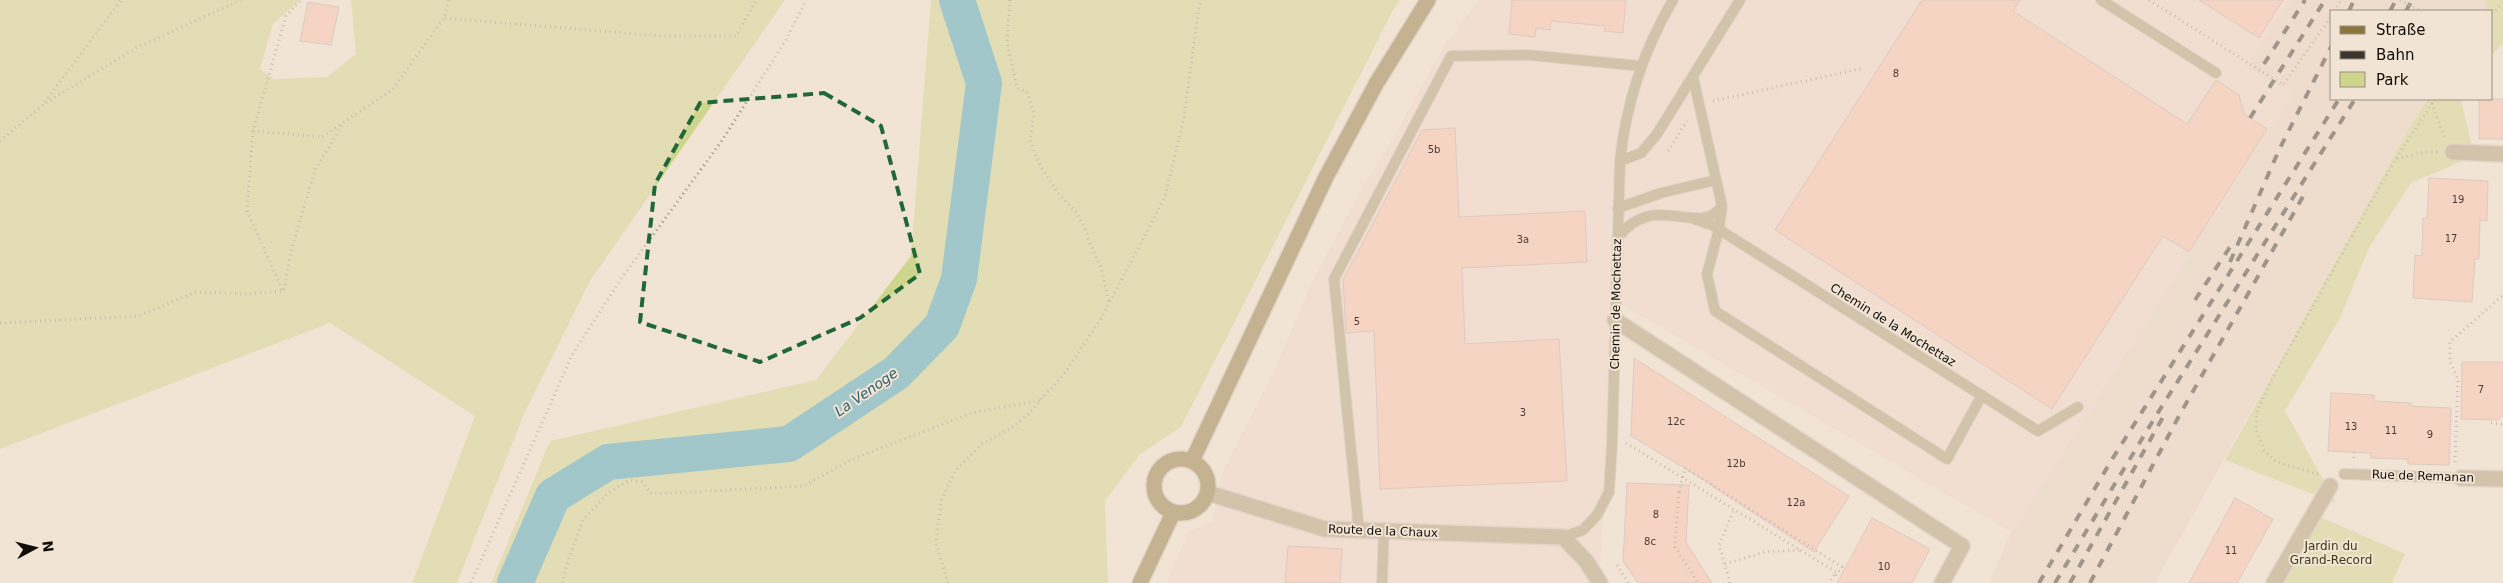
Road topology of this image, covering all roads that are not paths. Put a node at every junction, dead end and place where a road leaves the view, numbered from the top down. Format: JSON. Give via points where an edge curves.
{"nodes":[{"id":1,"x":1428,"y":0,"type":"edge"},
{"id":2,"x":1674,"y":0,"type":"edge"},
{"id":3,"x":1740,"y":0,"type":"edge"},
{"id":4,"x":2101,"y":0,"type":"edge"},
{"id":5,"x":1640,"y":66,"type":"junction"},
{"id":6,"x":2216,"y":73,"type":"dead end"},
{"id":7,"x":1693,"y":76,"type":"junction"},
{"id":8,"x":2453,"y":152,"type":"road end"},
{"id":9,"x":2503,"y":154,"type":"edge"},
{"id":10,"x":1620,"y":162,"type":"junction"},
{"id":11,"x":1716,"y":180,"type":"junction"},
{"id":12,"x":1722,"y":206,"type":"junction"},
{"id":13,"x":1618,"y":208,"type":"junction"},
{"id":14,"x":1694,"y":218,"type":"junction"},
{"id":15,"x":1719,"y":229,"type":"junction"},
{"id":16,"x":1618,"y":237,"type":"junction"},
{"id":17,"x":1615,"y":320,"type":"junction"},
{"id":18,"x":1982,"y":396,"type":"junction"},
{"id":19,"x":2078,"y":407,"type":"dead end"},
{"id":20,"x":1192,"y":461,"type":"junction"},
{"id":21,"x":2344,"y":474,"type":"dead end"},
{"id":22,"x":2457,"y":477,"type":"joint"},
{"id":23,"x":2503,"y":479,"type":"edge"},
{"id":24,"x":2329,"y":481,"type":"road end"},
{"id":25,"x":1208,"y":493,"type":"junction"},
{"id":26,"x":1173,"y":513,"type":"junction"},
{"id":27,"x":1359,"y":530,"type":"junction"},
{"id":28,"x":1384,"y":531,"type":"junction"},
{"id":29,"x":1563,"y":537,"type":"junction"},
{"id":30,"x":1140,"y":583,"type":"edge"},
{"id":31,"x":1382,"y":583,"type":"edge"},
{"id":32,"x":1600,"y":583,"type":"edge"},
{"id":33,"x":1942,"y":583,"type":"edge"},
{"id":34,"x":2274,"y":583,"type":"edge"}],
"edges":[{"from":1,"to":20,"type":"main road","via":[[1376,84],[1326,176]]},
{"from":2,"to":5,"type":"lane","name":"Chemin de Mochettaz"},
{"from":3,"to":7,"type":"lane"},
{"from":4,"to":6,"type":"lane"},
{"from":5,"to":10,"type":"lane","name":"Chemin de Mochettaz","via":[[1623,131]]},
{"from":5,"to":27,"type":"lane","via":[[1529,55],[1450,56],[1334,280]]},
{"from":7,"to":10,"type":"lane","via":[[1661,128],[1641,153]]},
{"from":7,"to":11,"type":"lane"},
{"from":8,"to":9,"type":"street"},
{"from":10,"to":13,"type":"lane","name":"Chemin de Mochettaz"},
{"from":11,"to":12,"type":"lane"},
{"from":11,"to":13,"type":"lane","via":[[1661,193]]},
{"from":12,"to":14,"type":"lane","name":"Chemin de la Mochettaz","via":[[1708,218]]},
{"from":12,"to":15,"type":"lane"},
{"from":13,"to":16,"type":"lane","name":"Chemin de Mochettaz"},
{"from":14,"to":15,"type":"lane","name":"Chemin de la Mochettaz"},
{"from":14,"to":16,"type":"lane","name":"Chemin de la Mochettaz","via":[[1654,214],[1626,226]]},
{"from":15,"to":18,"type":"lane","name":"Chemin de la Mochettaz"},
{"from":15,"to":18,"type":"lane","via":[[1707,274],[1715,311],[1947,459]]},
{"from":16,"to":17,"type":"lane","name":"Chemin de Mochettaz"},
{"from":17,"to":29,"type":"lane","name":"Chemin de Mochettaz","via":[[1609,492],[1597,515],[1583,530]]},
{"from":17,"to":33,"type":"street","via":[[1962,546]]},
{"from":18,"to":19,"type":"lane","name":"Chemin de la Mochettaz","via":[[2038,431]]},
{"from":20,"to":25,"type":"main road","via":[[1206,474]]},
{"from":20,"to":26,"type":"main road","via":[[1183,459],[1166,463],[1155,477],[1154,494],[1158,502]]},
{"from":21,"to":22,"type":"lane","name":"Rue de Remanan"},
{"from":22,"to":23,"type":"street","name":"Rue de Remanan"},
{"from":24,"to":34,"type":"street"},
{"from":25,"to":26,"type":"main road","via":[[1191,512]]},
{"from":25,"to":27,"type":"street","name":"Route de la Chaux","via":[[1324,529]]},
{"from":26,"to":30,"type":"main road"},
{"from":27,"to":28,"type":"street","name":"Route de la Chaux"},
{"from":28,"to":29,"type":"street","name":"Route de la Chaux"},
{"from":28,"to":31,"type":"lane"},
{"from":29,"to":32,"type":"street","via":[[1586,561]]}]}
